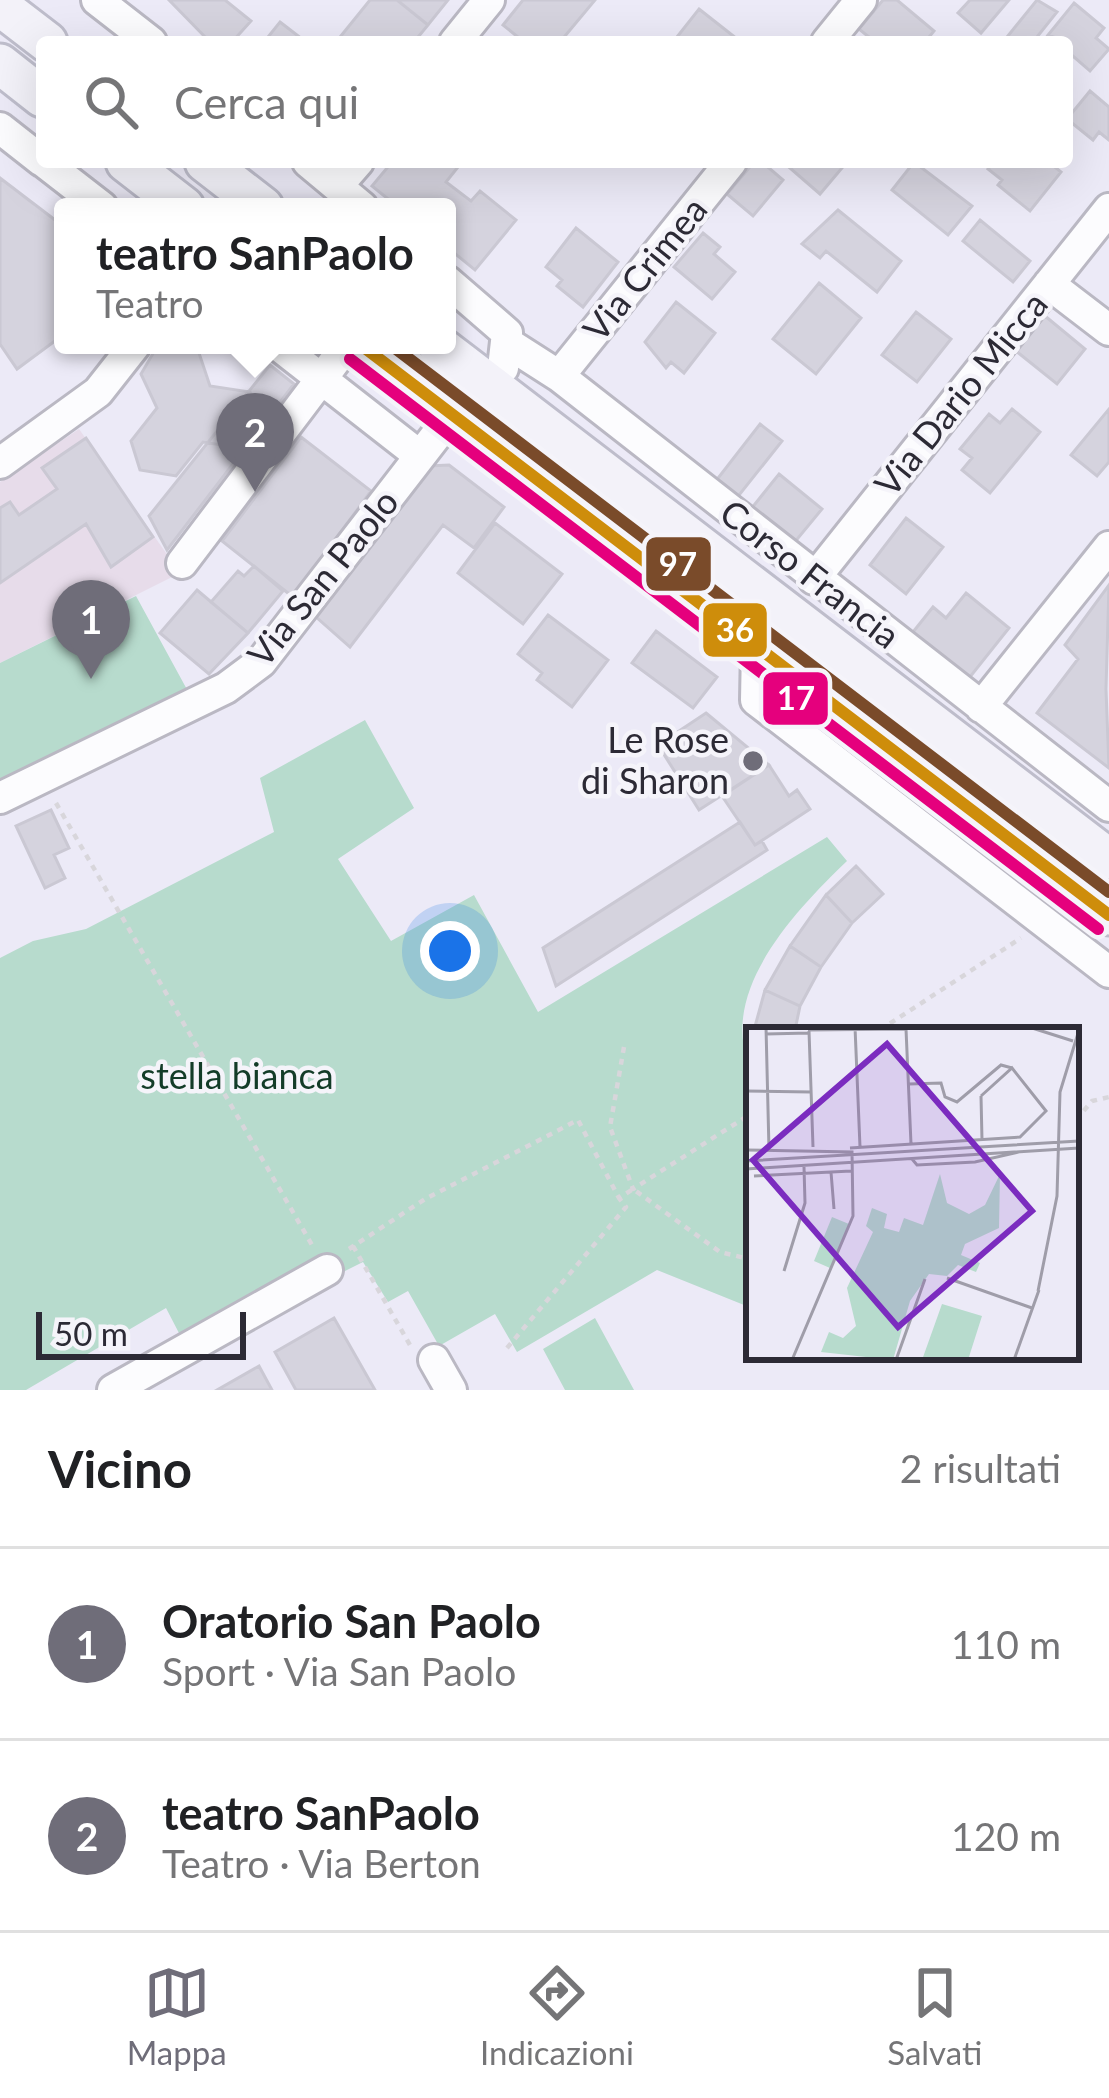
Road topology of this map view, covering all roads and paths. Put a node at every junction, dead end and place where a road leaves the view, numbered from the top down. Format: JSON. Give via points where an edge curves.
{"nodes":[{"id":1,"x":489,"y":0,"type":"edge"},
{"id":2,"x":861,"y":0,"type":"edge"},
{"id":3,"x":114,"y":5,"type":"edge"},
{"id":4,"x":0,"y":6,"type":"edge"},
{"id":5,"x":39,"y":36,"type":"edge"},
{"id":6,"x":145,"y":36,"type":"edge"},
{"id":7,"x":460,"y":36,"type":"edge"},
{"id":8,"x":832,"y":36,"type":"edge"},
{"id":9,"x":0,"y":64,"type":"edge"},
{"id":10,"x":36,"y":92,"type":"edge"},
{"id":11,"x":0,"y":128,"type":"edge"},
{"id":12,"x":36,"y":156,"type":"edge"},
{"id":13,"x":52,"y":168,"type":"edge"},
{"id":14,"x":134,"y":168,"type":"edge"},
{"id":15,"x":212,"y":168,"type":"edge"},
{"id":16,"x":726,"y":168,"type":"edge"},
{"id":17,"x":90,"y":198,"type":"edge"},
{"id":18,"x":172,"y":198,"type":"edge"},
{"id":19,"x":245,"y":198,"type":"edge"},
{"id":20,"x":1109,"y":209,"type":"edge"},
{"id":21,"x":1049,"y":284,"type":"junction"},
{"id":22,"x":456,"y":288,"type":"edge"},
{"id":23,"x":1109,"y":330,"type":"edge"},
{"id":24,"x":509,"y":344,"type":"junction"},
{"id":25,"x":128,"y":354,"type":"edge"},
{"id":26,"x":289,"y":354,"type":"edge"},
{"id":27,"x":340,"y":354,"type":"edge"},
{"id":28,"x":373,"y":354,"type":"edge"},
{"id":29,"x":450,"y":354,"type":"edge"},
{"id":30,"x":560,"y":376,"type":"junction"},
{"id":31,"x":321,"y":379,"type":"junction"},
{"id":32,"x":488,"y":384,"type":"junction"},
{"id":33,"x":452,"y":415,"type":"junction"},
{"id":34,"x":420,"y":456,"type":"junction"},
{"id":35,"x":0,"y":463,"type":"edge"},
{"id":36,"x":1109,"y":547,"type":"edge"},
{"id":37,"x":182,"y":563,"type":"dead end"},
{"id":38,"x":814,"y":579,"type":"junction"},
{"id":39,"x":757,"y":647,"type":"junction"},
{"id":40,"x":981,"y":707,"type":"junction"},
{"id":41,"x":42,"y":777,"type":"junction"},
{"id":42,"x":0,"y":797,"type":"edge"},
{"id":43,"x":1109,"y":806,"type":"edge"},
{"id":44,"x":1109,"y":859,"type":"edge"},
{"id":45,"x":1109,"y":915,"type":"edge"},
{"id":46,"x":1044,"y":922,"type":"junction"},
{"id":47,"x":1109,"y":972,"type":"edge"},
{"id":48,"x":885,"y":1027,"type":"edge"},
{"id":49,"x":624,"y":1047,"type":"dead end"},
{"id":50,"x":1109,"y":1097,"type":"edge"},
{"id":51,"x":1079,"y":1116,"type":"edge"},
{"id":52,"x":746,"y":1117,"type":"edge"},
{"id":53,"x":633,"y":1189,"type":"junction"},
{"id":54,"x":619,"y":1198,"type":"junction"},
{"id":55,"x":352,"y":1246,"type":"junction"},
{"id":56,"x":746,"y":1258,"type":"edge"},
{"id":57,"x":327,"y":1270,"type":"junction"},
{"id":58,"x":507,"y":1348,"type":"dead end"},
{"id":59,"x":434,"y":1360,"type":"joint"},
{"id":60,"x":113,"y":1390,"type":"edge"},
{"id":61,"x":451,"y":1390,"type":"edge"}],
"edges":[{"from":1,"to":7,"type":"street"},
{"from":2,"to":8,"type":"street"},
{"from":3,"to":6,"type":"street"},
{"from":4,"to":5,"type":"main road"},
{"from":9,"to":10,"type":"main road"},
{"from":11,"to":12,"type":"street"},
{"from":13,"to":17,"type":"street"},
{"from":14,"to":18,"type":"main road"},
{"from":15,"to":19,"type":"main road"},
{"from":16,"to":30,"type":"street","name":"Via Crimea"},
{"from":20,"to":21,"type":"street","name":"Via Dario Micca"},
{"from":21,"to":23,"type":"street"},
{"from":21,"to":38,"type":"street","name":"Via Dario Micca"},
{"from":22,"to":24,"type":"street","name":"Corso Francia","via":[[496,321]]},
{"from":24,"to":30,"type":"street","name":"Corso Francia"},
{"from":24,"to":32,"type":"street"},
{"from":25,"to":35,"type":"street","via":[[98,392]]},
{"from":26,"to":31,"type":"street"},
{"from":27,"to":31,"type":"street"},
{"from":28,"to":33,"type":"main road"},
{"from":29,"to":32,"type":"main road","name":"Corso Francia"},
{"from":30,"to":38,"type":"street","name":"Corso Francia"},
{"from":31,"to":34,"type":"street"},
{"from":31,"to":37,"type":"street"},
{"from":32,"to":33,"type":"street","name":"Via San Paolo"},
{"from":32,"to":44,"type":"main road","name":"Corso Francia"},
{"from":33,"to":34,"type":"street","name":"Via San Paolo"},
{"from":33,"to":39,"type":"main road"},
{"from":34,"to":41,"type":"street","name":"Via San Paolo","via":[[245,676]]},
{"from":36,"to":40,"type":"street"},
{"from":38,"to":40,"type":"street","name":"Corso Francia"},
{"from":39,"to":45,"type":"main road"},
{"from":39,"to":46,"type":"street","via":[[756,700]]},
{"from":40,"to":43,"type":"street","name":"Corso Francia"},
{"from":41,"to":42,"type":"street","name":"Via San Paolo"},
{"from":41,"to":57,"type":"path"},
{"from":46,"to":47,"type":"street"},
{"from":46,"to":48,"type":"path"},
{"from":49,"to":53,"type":"path","via":[[610,1127]]},
{"from":50,"to":51,"type":"path"},
{"from":52,"to":53,"type":"path"},
{"from":53,"to":54,"type":"path"},
{"from":53,"to":56,"type":"path","via":[[720,1252]]},
{"from":54,"to":55,"type":"path","via":[[578,1120]]},
{"from":54,"to":58,"type":"path","via":[[626,1207]]},
{"from":55,"to":57,"type":"path"},
{"from":55,"to":59,"type":"path","via":[[422,1366]]},
{"from":57,"to":60,"type":"street"},
{"from":59,"to":61,"type":"street"}]}
